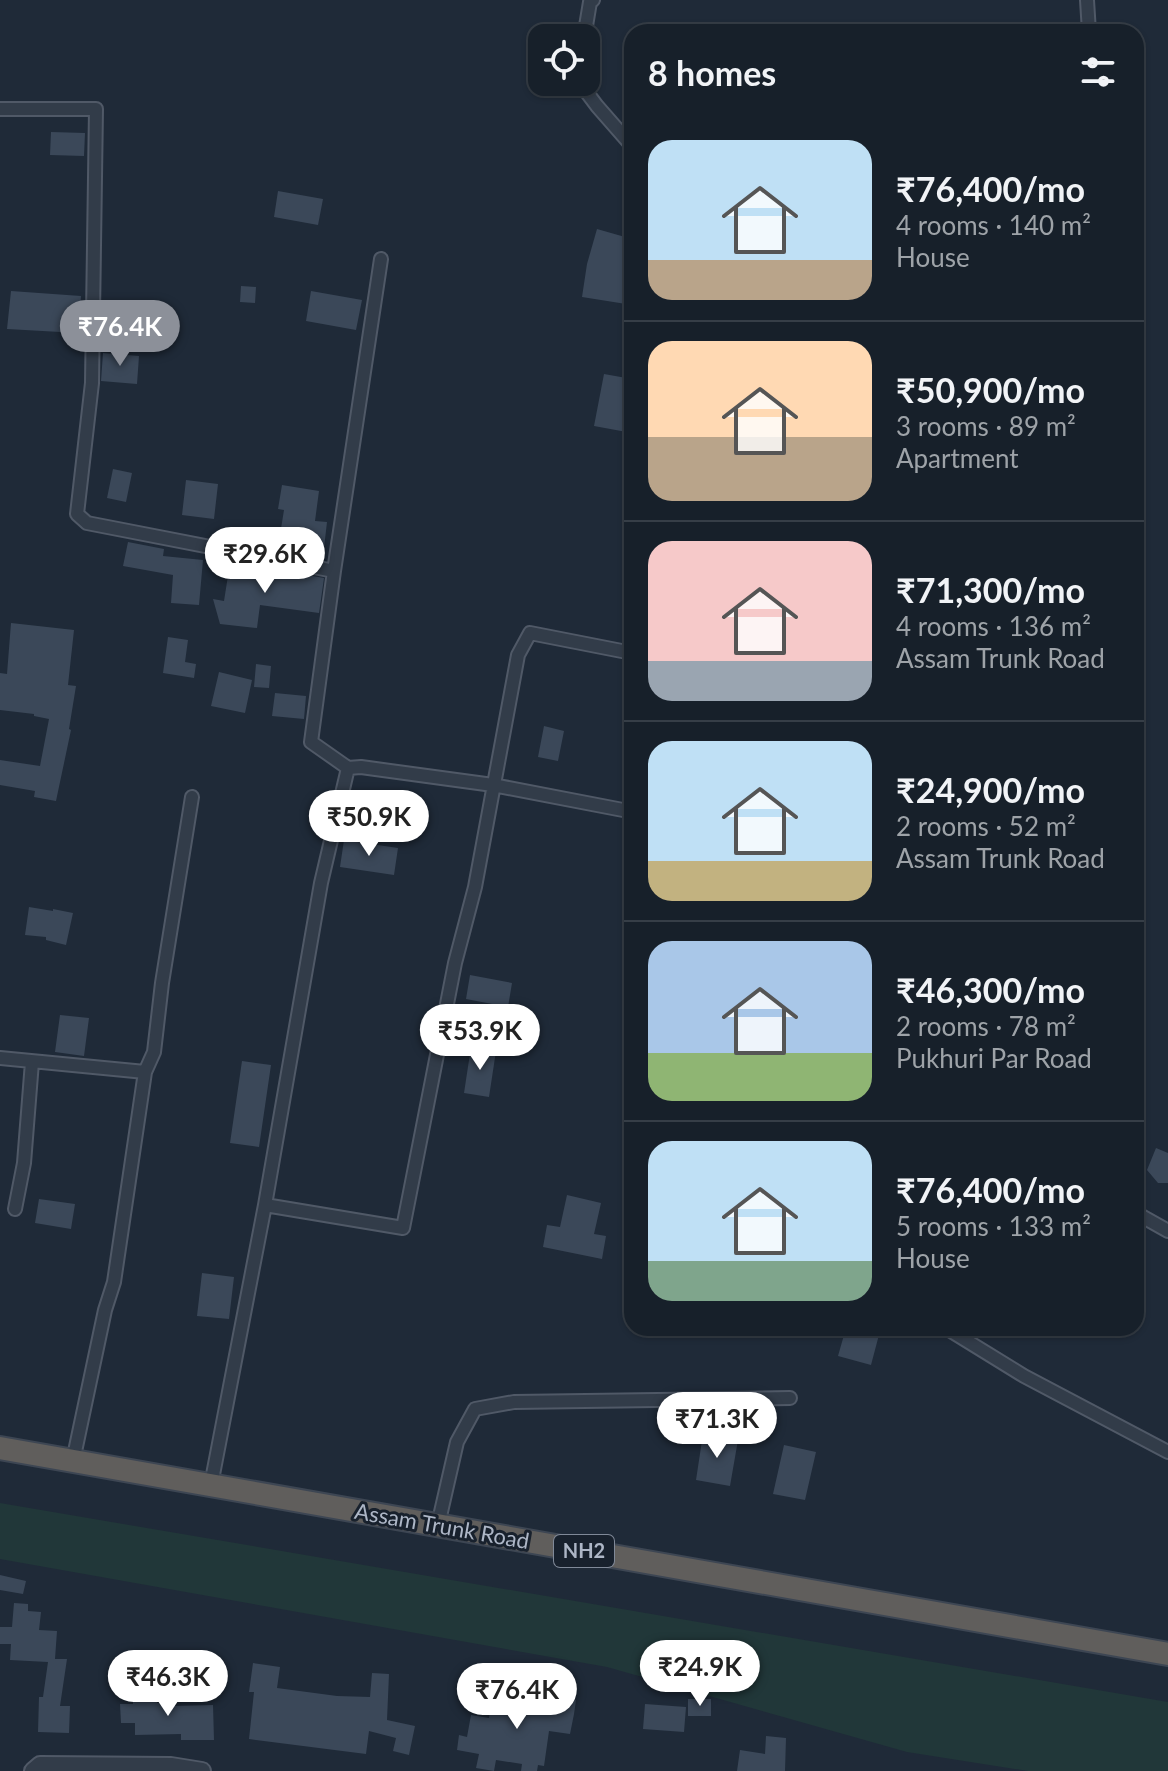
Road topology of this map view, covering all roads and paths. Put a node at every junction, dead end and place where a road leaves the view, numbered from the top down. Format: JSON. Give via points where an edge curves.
{"nodes":[{"id":1,"x":593,"y":0,"type":"edge"},
{"id":2,"x":1087,"y":0,"type":"edge"},
{"id":3,"x":586,"y":24,"type":"edge"},
{"id":4,"x":1088,"y":24,"type":"edge"},
{"id":5,"x":590,"y":96,"type":"edge"},
{"id":6,"x":0,"y":109,"type":"edge"},
{"id":7,"x":624,"y":137,"type":"edge"},
{"id":8,"x":381,"y":259,"type":"dead end"},
{"id":9,"x":334,"y":571,"type":"junction"},
{"id":10,"x":624,"y":651,"type":"edge"},
{"id":11,"x":348,"y":768,"type":"junction"},
{"id":12,"x":493,"y":785,"type":"junction"},
{"id":13,"x":192,"y":797,"type":"dead end"},
{"id":14,"x":623,"y":810,"type":"dead end"},
{"id":15,"x":0,"y":1058,"type":"edge"},
{"id":16,"x":32,"y":1062,"type":"junction"},
{"id":17,"x":145,"y":1072,"type":"junction"},
{"id":18,"x":265,"y":1205,"type":"junction"},
{"id":19,"x":15,"y":1209,"type":"dead end"},
{"id":20,"x":1144,"y":1218,"type":"edge"},
{"id":21,"x":1168,"y":1231,"type":"edge"},
{"id":22,"x":959,"y":1336,"type":"edge"},
{"id":23,"x":790,"y":1398,"type":"dead end"},
{"id":24,"x":0,"y":1448,"type":"edge"},
{"id":25,"x":1168,"y":1452,"type":"edge"},
{"id":26,"x":73,"y":1461,"type":"junction"},
{"id":27,"x":211,"y":1485,"type":"junction"},
{"id":28,"x":438,"y":1525,"type":"junction"},
{"id":29,"x":1168,"y":1654,"type":"edge"},
{"id":30,"x":33,"y":1771,"type":"edge"},
{"id":31,"x":202,"y":1771,"type":"edge"}],
"edges":[{"from":1,"to":3,"type":"street"},
{"from":2,"to":4,"type":"street"},
{"from":5,"to":7,"type":"street"},
{"from":6,"to":9,"type":"street","via":[[96,109],[92,383],[77,514],[87,523]]},
{"from":8,"to":9,"type":"street"},
{"from":9,"to":11,"type":"street","via":[[311,742]]},
{"from":10,"to":12,"type":"street","via":[[530,633],[518,655]]},
{"from":11,"to":12,"type":"street"},
{"from":11,"to":18,"type":"street","via":[[321,883]]},
{"from":12,"to":14,"type":"street"},
{"from":12,"to":18,"type":"street","via":[[403,1228]]},
{"from":13,"to":17,"type":"street","via":[[154,1052]]},
{"from":15,"to":16,"type":"street"},
{"from":16,"to":17,"type":"street"},
{"from":16,"to":19,"type":"street"},
{"from":17,"to":26,"type":"street","via":[[114,1282]]},
{"from":18,"to":27,"type":"street"},
{"from":20,"to":21,"type":"street"},
{"from":22,"to":25,"type":"street"},
{"from":23,"to":28,"type":"street","via":[[514,1402],[475,1409],[457,1442]]},
{"from":24,"to":26,"type":"highway","name":"Assam Trunk Road","number":"NH2"},
{"from":26,"to":27,"type":"highway","name":"Assam Trunk Road","number":"NH2"},
{"from":27,"to":28,"type":"highway","name":"Assam Trunk Road","number":"NH2"},
{"from":28,"to":29,"type":"highway","name":"Assam Trunk Road","number":"NH2"},
{"from":30,"to":31,"type":"street","via":[[40,1765]]}]}
